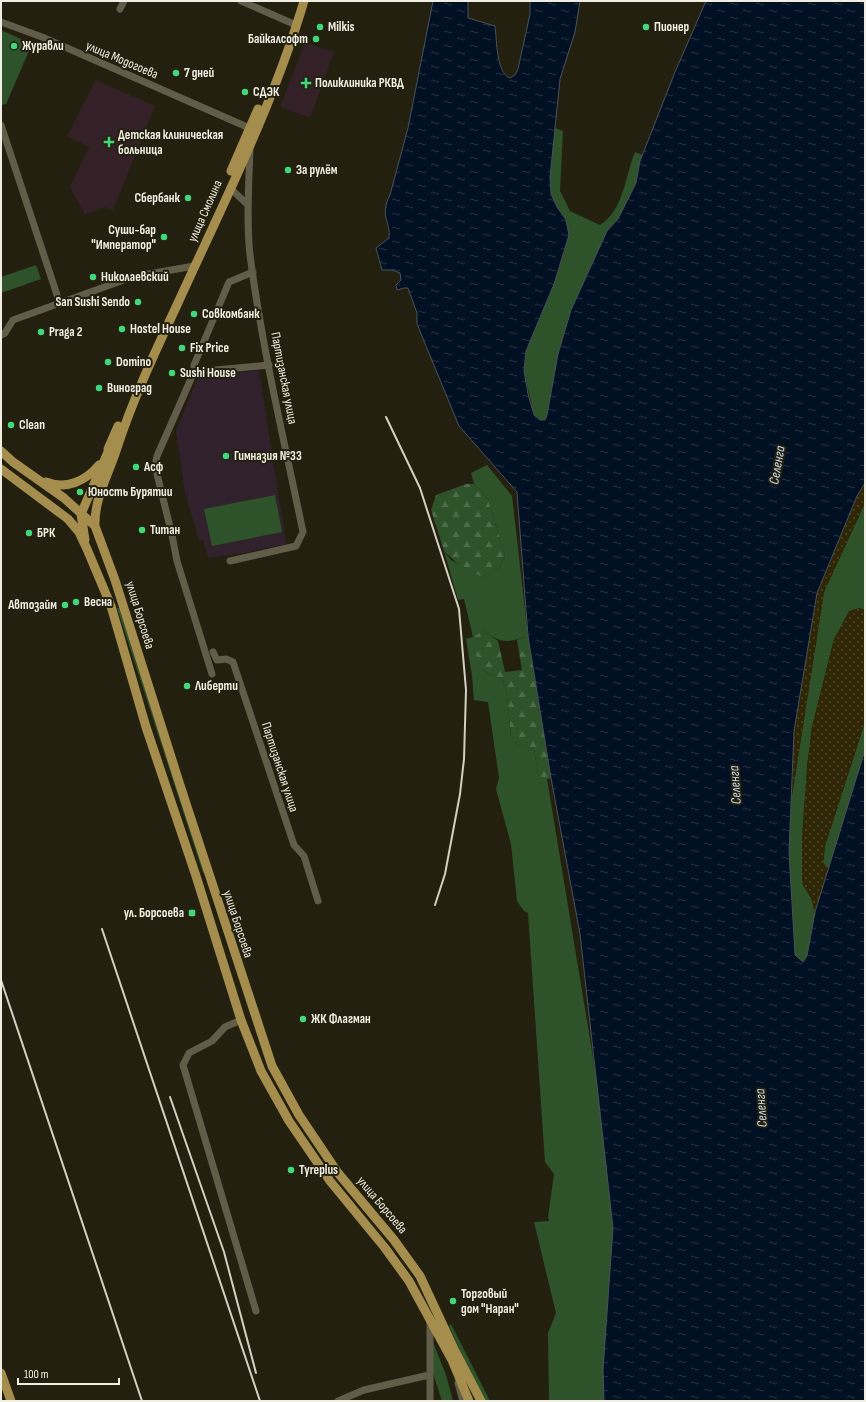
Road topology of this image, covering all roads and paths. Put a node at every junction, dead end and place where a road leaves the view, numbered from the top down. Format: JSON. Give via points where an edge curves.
{"nodes":[{"id":1,"x":124,"y":1,"type":"edge"},
{"id":2,"x":241,"y":1,"type":"edge"},
{"id":3,"x":298,"y":1,"type":"edge"},
{"id":4,"x":304,"y":1,"type":"edge"},
{"id":5,"x":120,"y":9,"type":"dead end"},
{"id":6,"x":1,"y":22,"type":"edge"},
{"id":7,"x":294,"y":24,"type":"junction"},
{"id":8,"x":1,"y":125,"type":"edge"},
{"id":9,"x":253,"y":129,"type":"junction"},
{"id":10,"x":250,"y":144,"type":"junction"},
{"id":11,"x":230,"y":188,"type":"junction"},
{"id":12,"x":248,"y":205,"type":"junction"},
{"id":13,"x":191,"y":267,"type":"junction"},
{"id":14,"x":253,"y":272,"type":"junction"},
{"id":15,"x":60,"y":304,"type":"junction"},
{"id":16,"x":1,"y":335,"type":"edge"},
{"id":17,"x":269,"y":365,"type":"junction"},
{"id":18,"x":194,"y":372,"type":"junction"},
{"id":19,"x":122,"y":429,"type":"junction"},
{"id":20,"x":108,"y":449,"type":"junction"},
{"id":21,"x":1,"y":451,"type":"edge"},
{"id":22,"x":104,"y":459,"type":"junction"},
{"id":23,"x":1,"y":469,"type":"edge"},
{"id":24,"x":39,"y":479,"type":"junction"},
{"id":25,"x":68,"y":518,"type":"junction"},
{"id":26,"x":82,"y":518,"type":"junction"},
{"id":27,"x":95,"y":526,"type":"junction"},
{"id":28,"x":87,"y":549,"type":"junction"},
{"id":29,"x":230,"y":561,"type":"dead end"},
{"id":30,"x":122,"y":602,"type":"junction"},
{"id":31,"x":111,"y":606,"type":"junction"},
{"id":32,"x":214,"y":652,"type":"dead end"},
{"id":33,"x":212,"y":674,"type":"dead end"},
{"id":34,"x":318,"y":901,"type":"dead end"},
{"id":35,"x":255,"y":1015,"type":"junction"},
{"id":36,"x":241,"y":1020,"type":"junction"},
{"id":37,"x":256,"y":1311,"type":"dead end"},
{"id":38,"x":430,"y":1322,"type":"junction"},
{"id":39,"x":452,"y":1360,"type":"junction"},
{"id":40,"x":1,"y":1373,"type":"edge"},
{"id":41,"x":429,"y":1375,"type":"junction"},
{"id":42,"x":11,"y":1401,"type":"edge"},
{"id":43,"x":338,"y":1401,"type":"edge"},
{"id":44,"x":430,"y":1401,"type":"edge"},
{"id":45,"x":463,"y":1401,"type":"edge"},
{"id":46,"x":470,"y":1401,"type":"edge"},
{"id":47,"x":481,"y":1401,"type":"edge"}],
"edges":[{"from":1,"to":5,"type":"street"},
{"from":2,"to":7,"type":"street"},
{"from":3,"to":7,"type":"main road"},
{"from":4,"to":7,"type":"main road","name":"улица Смолина"},
{"from":6,"to":9,"type":"street","name":"улица Модогоева","via":[[42,37]]},
{"from":7,"to":9,"type":"main road","name":"улица Смолина"},
{"from":8,"to":15,"type":"street"},
{"from":9,"to":10,"type":"main road","name":"улица Смолина"},
{"from":9,"to":13,"type":"main road"},
{"from":10,"to":11,"type":"main road","name":"улица Смолина"},
{"from":10,"to":12,"type":"street","name":"Партизанская улица"},
{"from":11,"to":12,"type":"street"},
{"from":11,"to":13,"type":"main road","name":"улица Смолина"},
{"from":12,"to":14,"type":"street","name":"Партизанская улица"},
{"from":13,"to":15,"type":"street","via":[[132,277]]},
{"from":13,"to":19,"type":"main road","name":"улица Смолина"},
{"from":13,"to":20,"type":"main road"},
{"from":14,"to":17,"type":"street","name":"Партизанская улица"},
{"from":14,"to":18,"type":"street","via":[[228,282],[194,365]]},
{"from":15,"to":16,"type":"street","via":[[13,320]]},
{"from":17,"to":18,"type":"street"},
{"from":17,"to":29,"type":"street","name":"Партизанская улица","via":[[303,532],[296,546]]},
{"from":18,"to":33,"type":"street","via":[[155,466],[177,561]]},
{"from":19,"to":20,"type":"main road","name":"улица Смолина"},
{"from":19,"to":27,"type":"main road","name":"улица Смолина","via":[[96,506]]},
{"from":20,"to":22,"type":"main road","name":"улица Смолина"},
{"from":21,"to":24,"type":"main road","via":[[12,462]]},
{"from":22,"to":24,"type":"main road","via":[[85,479],[72,484],[62,486]]},
{"from":22,"to":26,"type":"main road","name":"улица Смолина"},
{"from":23,"to":25,"type":"main road","name":"улица Борсоева"},
{"from":24,"to":26,"type":"main road"},
{"from":25,"to":26,"type":"main road"},
{"from":25,"to":28,"type":"main road","name":"улица Борсоева","via":[[79,532]]},
{"from":26,"to":27,"type":"main road"},
{"from":26,"to":28,"type":"main road"},
{"from":27,"to":30,"type":"main road","name":"улица Борсоева"},
{"from":28,"to":31,"type":"main road","name":"улица Борсоева"},
{"from":30,"to":31,"type":"main road"},
{"from":30,"to":35,"type":"main road","name":"улица Борсоева"},
{"from":31,"to":36,"type":"main road","name":"улица Борсоева","via":[[146,727]]},
{"from":32,"to":34,"type":"street","name":"Партизанская улица","via":[[218,660],[226,659],[232,662],[294,845],[304,856]]},
{"from":35,"to":36,"type":"main road"},
{"from":35,"to":47,"type":"main road","name":"улица Борсоева","via":[[272,1066],[299,1115],[338,1173],[394,1240],[420,1276]]},
{"from":36,"to":37,"type":"street","via":[[225,1027],[212,1041],[188,1053],[183,1064]]},
{"from":36,"to":38,"type":"main road","name":"улица Борсоева","via":[[261,1071],[289,1121],[330,1181],[409,1281]]},
{"from":38,"to":39,"type":"main road","name":"улица Борсоева"},
{"from":38,"to":41,"type":"street"},
{"from":39,"to":45,"type":"street"},
{"from":39,"to":46,"type":"main road","name":"улица Борсоева"},
{"from":40,"to":42,"type":"main road"},
{"from":41,"to":43,"type":"street","via":[[364,1390]]},
{"from":41,"to":44,"type":"street"}]}
